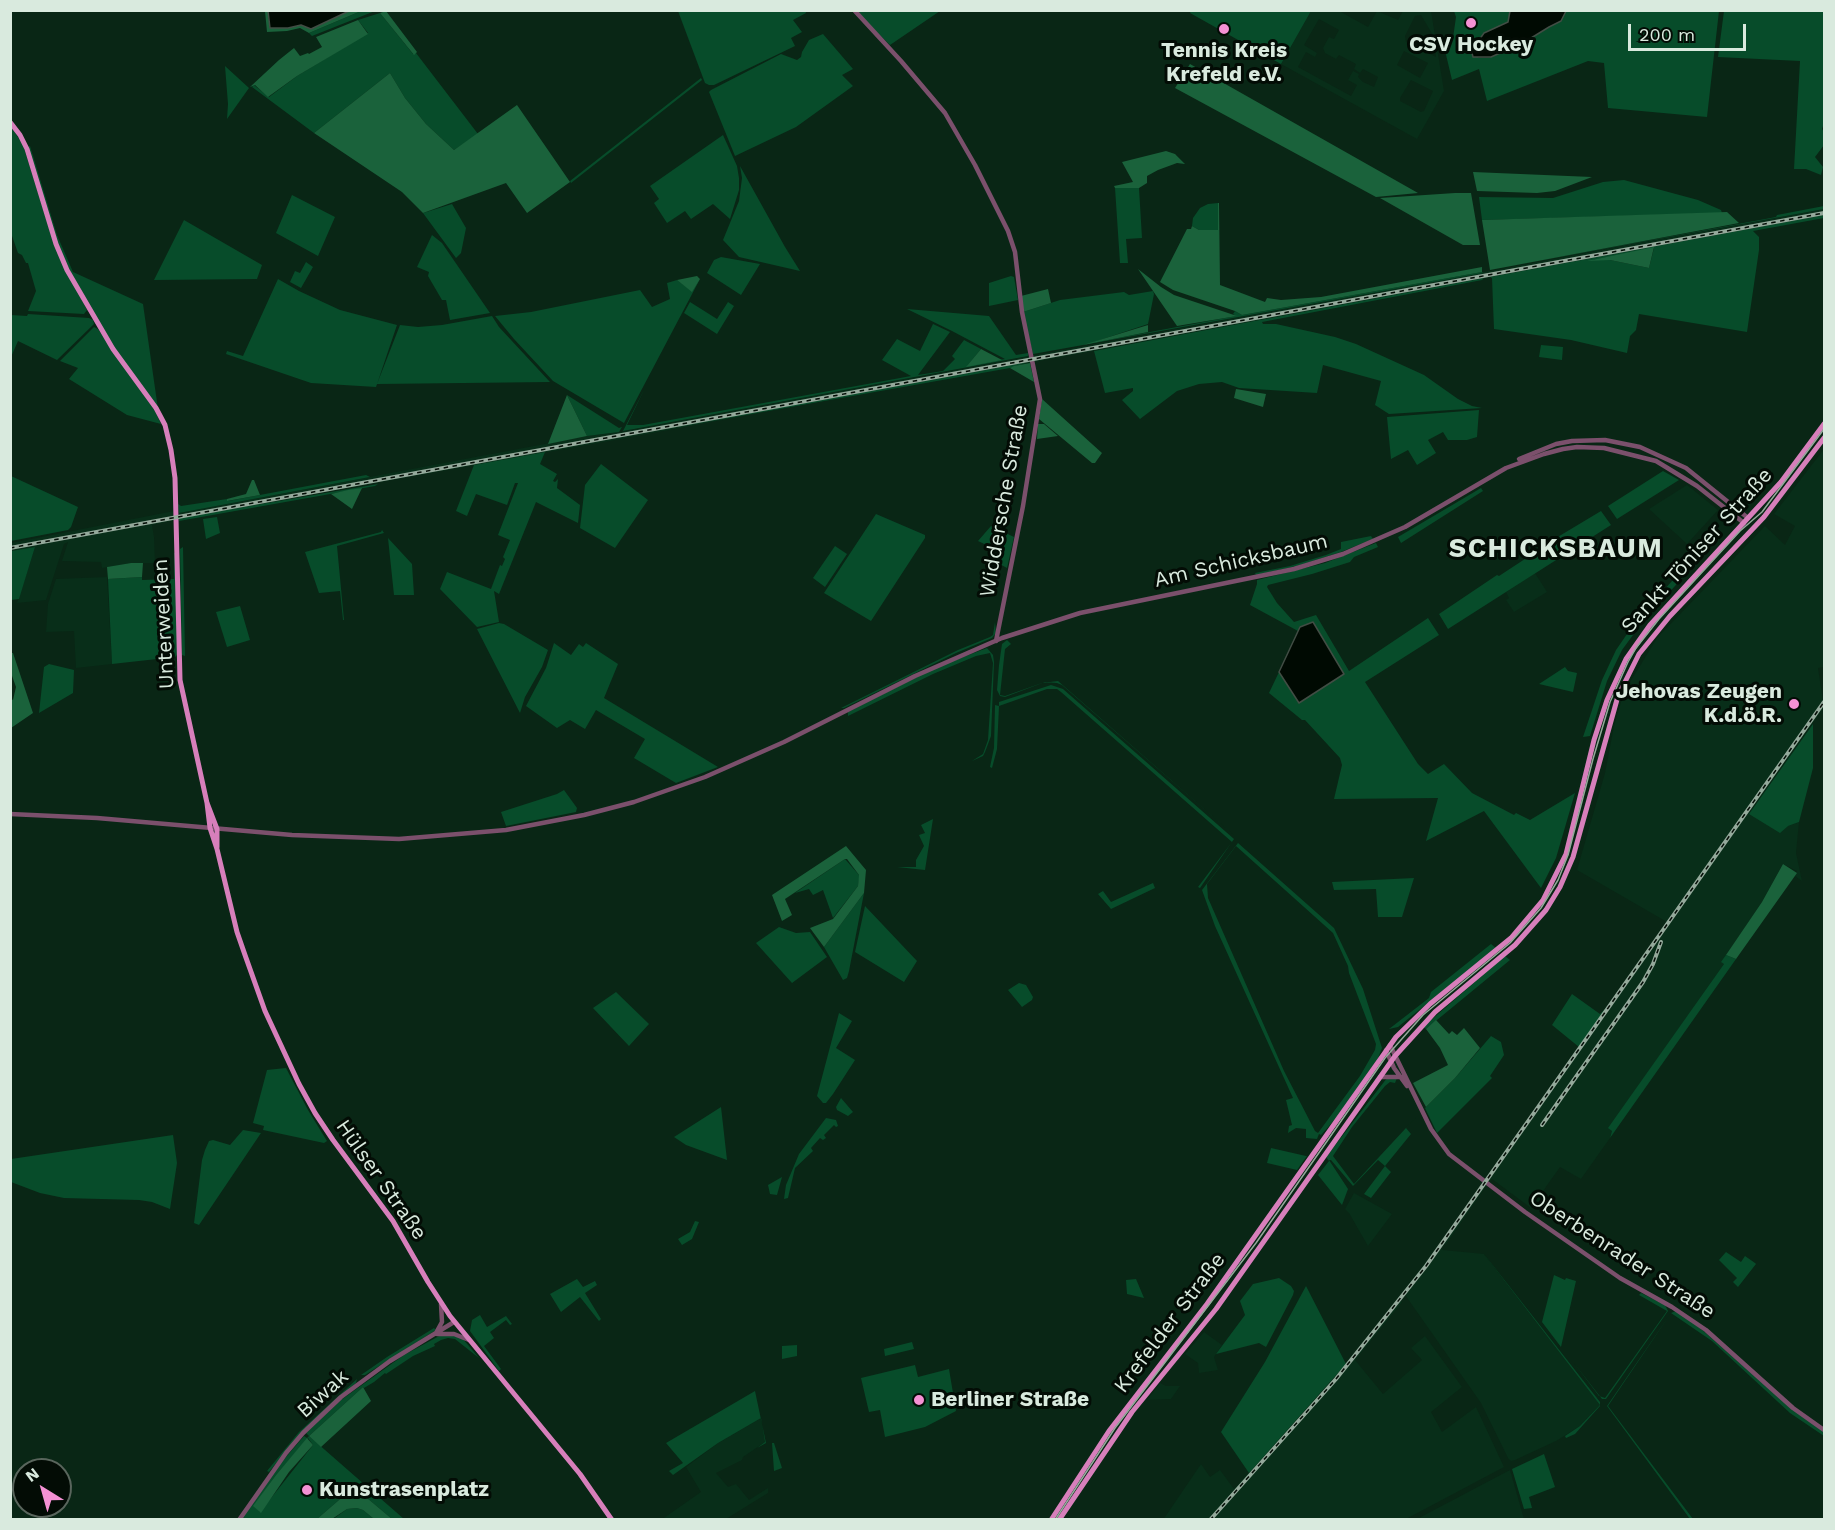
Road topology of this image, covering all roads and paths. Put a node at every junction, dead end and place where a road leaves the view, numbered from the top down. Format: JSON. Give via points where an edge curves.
{"nodes":[{"id":1,"x":854,"y":10,"type":"edge"},
{"id":2,"x":10,"y":122,"type":"edge"},
{"id":3,"x":1824,"y":424,"type":"edge"},
{"id":4,"x":1824,"y":438,"type":"edge"},
{"id":5,"x":1496,"y":473,"type":"junction"},
{"id":6,"x":1746,"y":520,"type":"junction"},
{"id":7,"x":1000,"y":620,"type":"junction"},
{"id":8,"x":1002,"y":638,"type":"junction"},
{"id":9,"x":996,"y":641,"type":"junction"},
{"id":10,"x":207,"y":803,"type":"junction"},
{"id":11,"x":10,"y":814,"type":"edge"},
{"id":12,"x":210,"y":828,"type":"junction"},
{"id":13,"x":217,"y":829,"type":"junction"},
{"id":14,"x":217,"y":849,"type":"junction"},
{"id":15,"x":1388,"y":1047,"type":"junction"},
{"id":16,"x":1393,"y":1059,"type":"junction"},
{"id":17,"x":1380,"y":1077,"type":"junction"},
{"id":18,"x":1401,"y":1077,"type":"junction"},
{"id":19,"x":1415,"y":1097,"type":"junction"},
{"id":20,"x":1318,"y":1147,"type":"joint"},
{"id":21,"x":1325,"y":1155,"type":"joint"},
{"id":22,"x":441,"y":1304,"type":"junction"},
{"id":23,"x":454,"y":1322,"type":"junction"},
{"id":24,"x":434,"y":1335,"type":"junction"},
{"id":25,"x":470,"y":1340,"type":"junction"},
{"id":26,"x":1824,"y":1430,"type":"edge"},
{"id":27,"x":1067,"y":1508,"type":"junction"},
{"id":28,"x":239,"y":1520,"type":"edge"},
{"id":29,"x":612,"y":1520,"type":"edge"},
{"id":30,"x":1051,"y":1520,"type":"edge"},
{"id":31,"x":1059,"y":1520,"type":"edge"},
{"id":32,"x":1065,"y":1520,"type":"edge"}],
"edges":[{"from":1,"to":7,"type":"street","name":"Widdersche Straße","via":[[945,113],[1008,231],[1015,252],[1022,312],[1040,399]]},
{"from":2,"to":10,"type":"main road","name":"Unterweiden","via":[[27,149],[67,270],[113,350],[163,421],[173,458],[180,680]]},
{"from":3,"to":6,"type":"main road","name":"Sankt Töniser Straße","via":[[1781,482]]},
{"from":4,"to":16,"type":"main road","name":"Sankt Töniser Straße","via":[[1764,518],[1655,632],[1633,664],[1618,696],[1573,857],[1546,910],[1515,945],[1429,1018]]},
{"from":5,"to":6,"type":"street","name":"Am Schicksbaum","via":[[1554,451],[1604,448],[1656,461]]},
{"from":5,"to":6,"type":"street","name":"Am Schicksbaum","via":[[1511,462],[1563,442],[1630,444],[1686,468]]},
{"from":5,"to":8,"type":"street","name":"Am Schicksbaum","via":[[1391,534],[1319,563],[1080,614]]},
{"from":6,"to":15,"type":"main road","name":"Sankt Töniser Straße","via":[[1650,625],[1623,665],[1606,700],[1566,854],[1543,900],[1511,938],[1430,1004]]},
{"from":7,"to":8,"type":"street"},
{"from":7,"to":9,"type":"street","name":"Widdersche Straße"},
{"from":8,"to":9,"type":"street","name":"Am Schicksbaum"},
{"from":9,"to":13,"type":"street","name":"Am Schicksbaum","via":[[946,661],[705,777],[584,815],[506,830],[399,839]]},
{"from":10,"to":12,"type":"main road","name":"Unterweiden"},
{"from":10,"to":13,"type":"main road","name":"Unterweiden"},
{"from":11,"to":12,"type":"street","name":"Am Schicksbaum"},
{"from":12,"to":13,"type":"street","name":"Am Schicksbaum"},
{"from":12,"to":14,"type":"main road","name":"Hülser Straße"},
{"from":13,"to":14,"type":"main road","name":"Hülser Straße"},
{"from":14,"to":22,"type":"main road","name":"Hülser Straße","via":[[244,955],[299,1084],[333,1140],[393,1221]]},
{"from":15,"to":16,"type":"street","name":"Oberbenrader Straße"},
{"from":15,"to":20,"type":"main road","name":"Sankt Töniser Straße"},
{"from":16,"to":17,"type":"main road","name":"Sankt Töniser Straße"},
{"from":16,"to":18,"type":"street","name":"Oberbenrader Straße"},
{"from":16,"to":19,"type":"street","name":"Oberbenrader Straße"},
{"from":17,"to":18,"type":"street"},
{"from":17,"to":21,"type":"main road","name":"Sankt Töniser Straße"},
{"from":18,"to":19,"type":"street","name":"Oberbenrader Straße"},
{"from":19,"to":26,"type":"street","name":"Oberbenrader Straße","via":[[1449,1154],[1620,1278],[1706,1329],[1793,1408]]},
{"from":20,"to":30,"type":"main road","name":"Krefelder Straße","via":[[1194,1321],[1109,1431]]},
{"from":21,"to":27,"type":"main road","name":"Krefelder Straße","via":[[1216,1309],[1132,1412]]},
{"from":22,"to":23,"type":"main road","name":"Hülser Straße"},
{"from":22,"to":24,"type":"street","via":[[442,1322]]},
{"from":23,"to":24,"type":"street","name":"Biwak"},
{"from":23,"to":25,"type":"main road","name":"Hülser Straße"},
{"from":24,"to":25,"type":"street","via":[[449,1333]]},
{"from":24,"to":28,"type":"street","name":"Biwak","via":[[371,1374],[325,1412],[286,1453]]},
{"from":25,"to":29,"type":"main road","name":"Hülser Straße","via":[[580,1474]]},
{"from":27,"to":31,"type":"main road","name":"Krefelder Straße"},
{"from":27,"to":32,"type":"main road"}]}
